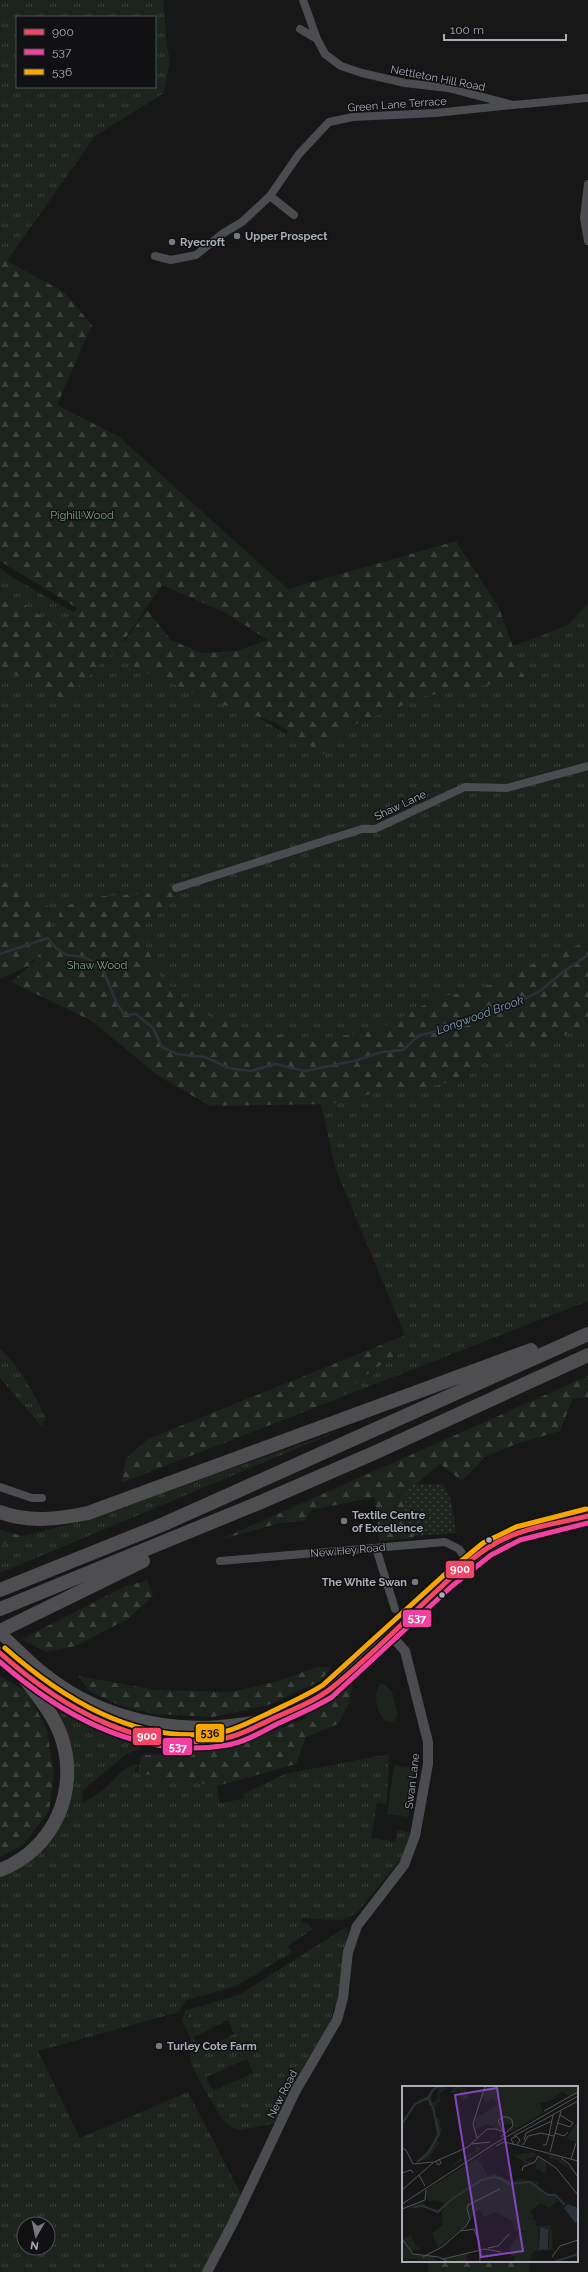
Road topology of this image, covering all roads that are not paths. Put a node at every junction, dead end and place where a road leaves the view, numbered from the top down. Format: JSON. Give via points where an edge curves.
{"nodes":[{"id":1,"x":303,"y":0,"type":"edge"},
{"id":2,"x":300,"y":29,"type":"dead end"},
{"id":3,"x":317,"y":39,"type":"junction"},
{"id":4,"x":588,"y":98,"type":"edge"},
{"id":5,"x":513,"y":105,"type":"junction"},
{"id":6,"x":588,"y":184,"type":"edge"},
{"id":7,"x":270,"y":196,"type":"junction"},
{"id":8,"x":294,"y":215,"type":"dead end"},
{"id":9,"x":588,"y":241,"type":"edge"},
{"id":10,"x":155,"y":256,"type":"dead end"},
{"id":11,"x":588,"y":766,"type":"edge"},
{"id":12,"x":176,"y":888,"type":"dead end"},
{"id":13,"x":588,"y":1329,"type":"edge"},
{"id":14,"x":588,"y":1334,"type":"edge"},
{"id":15,"x":588,"y":1354,"type":"edge"},
{"id":16,"x":0,"y":1487,"type":"edge"},
{"id":17,"x":42,"y":1498,"type":"dead end"},
{"id":18,"x":261,"y":1502,"type":"junction"},
{"id":19,"x":0,"y":1512,"type":"edge"},
{"id":20,"x":588,"y":1516,"type":"edge"},
{"id":21,"x":376,"y":1548,"type":"junction"},
{"id":22,"x":220,"y":1561,"type":"dead end"},
{"id":23,"x":468,"y":1562,"type":"junction"},
{"id":24,"x":0,"y":1590,"type":"edge"},
{"id":25,"x":0,"y":1609,"type":"edge"},
{"id":26,"x":395,"y":1609,"type":"dead end"},
{"id":27,"x":0,"y":1632,"type":"edge"},
{"id":28,"x":390,"y":1634,"type":"junction"},
{"id":29,"x":4,"y":1657,"type":"edge"},
{"id":30,"x":20,"y":1672,"type":"junction"},
{"id":31,"x":270,"y":1720,"type":"junction"},
{"id":32,"x":0,"y":1870,"type":"edge"},
{"id":33,"x":359,"y":1922,"type":"joint"},
{"id":34,"x":207,"y":2272,"type":"edge"}],
"edges":[{"from":1,"to":3,"type":"street"},
{"from":2,"to":3,"type":"street","name":"Nettleton Hill Road"},
{"from":3,"to":5,"type":"street","name":"Nettleton Hill Road","via":[[325,54],[351,70],[405,83],[448,88]]},
{"from":4,"to":5,"type":"street","name":"Nettleton Hill Road"},
{"from":5,"to":7,"type":"street","name":"Green Lane Terrace","via":[[435,113],[353,117],[329,122],[299,154]]},
{"from":6,"to":9,"type":"street","via":[[584,218]]},
{"from":7,"to":8,"type":"street"},
{"from":7,"to":10,"type":"street","name":"Green Lane Terrace","via":[[242,222],[196,255],[171,260]]},
{"from":11,"to":12,"type":"street","name":"Shaw Lane","via":[[507,788],[465,787],[375,829],[362,829]]},
{"from":13,"to":19,"type":"highway","via":[[88,1513],[47,1520]]},
{"from":14,"to":24,"type":"highway","via":[[164,1524]]},
{"from":15,"to":18,"type":"highway"},
{"from":16,"to":17,"type":"street","via":[[32,1498]]},
{"from":18,"to":25,"type":"highway"},
{"from":18,"to":27,"type":"highway"},
{"from":20,"to":23,"type":"main road","via":[[526,1530],[497,1543]]},
{"from":21,"to":22,"type":"street","name":"New Hey Road"},
{"from":21,"to":23,"type":"street","name":"New Hey Road","via":[[445,1542],[459,1549]]},
{"from":21,"to":26,"type":"street"},
{"from":23,"to":28,"type":"main road"},
{"from":27,"to":31,"type":"main road","via":[[44,1674],[79,1697],[110,1712],[174,1726],[205,1727]]},
{"from":28,"to":31,"type":"main road","via":[[332,1688],[302,1706]]},
{"from":28,"to":33,"type":"street","name":"Swan Lane","via":[[406,1651],[428,1742],[428,1764],[415,1836],[404,1865]]},
{"from":29,"to":30,"type":"main road"},
{"from":30,"to":31,"type":"main road","via":[[73,1708],[104,1724],[156,1738],[183,1742],[227,1738]]},
{"from":30,"to":32,"type":"highway","via":[[45,1706],[59,1732],[66,1761],[67,1783],[58,1820],[39,1846],[26,1857]]},
{"from":33,"to":34,"type":"street","name":"New Road","via":[[351,1938],[343,1998],[337,2020],[295,2092]]}]}
